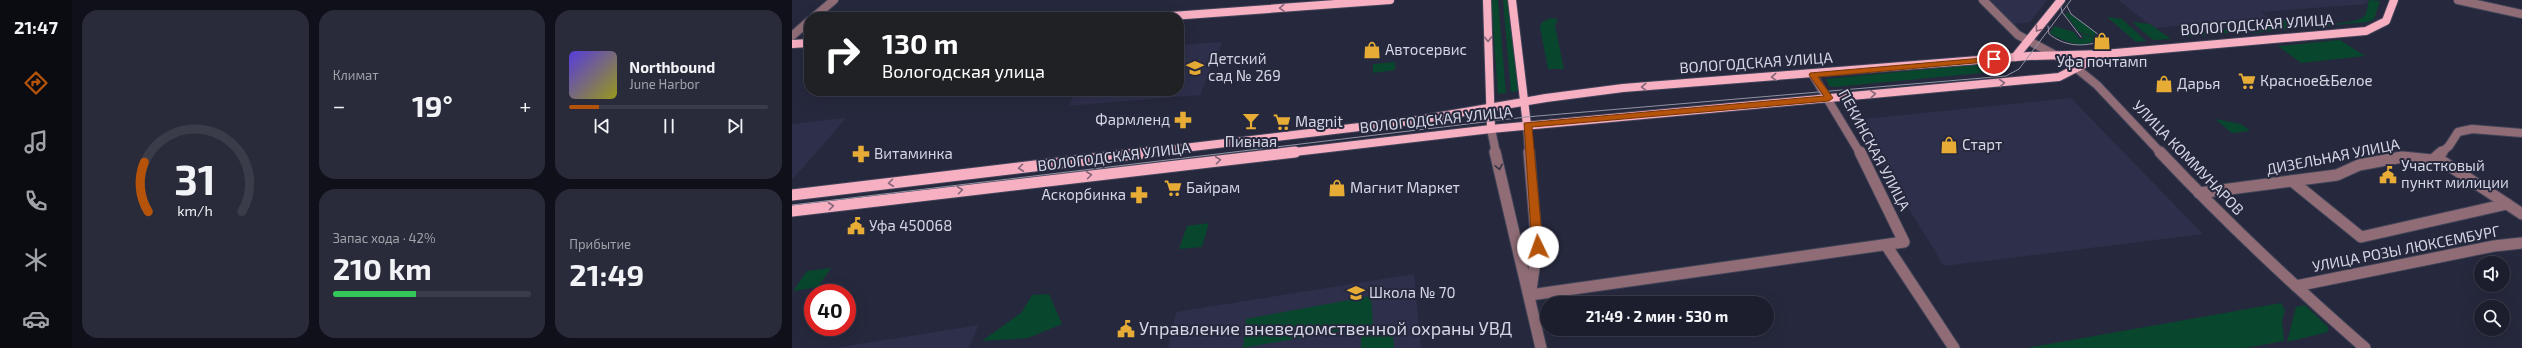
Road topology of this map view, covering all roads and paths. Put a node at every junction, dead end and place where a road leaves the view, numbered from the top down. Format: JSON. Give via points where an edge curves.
{"nodes":[{"id":1,"x":834,"y":0,"type":"edge"},
{"id":2,"x":1390,"y":0,"type":"edge"},
{"id":3,"x":1486,"y":0,"type":"edge"},
{"id":4,"x":1512,"y":0,"type":"edge"},
{"id":5,"x":1983,"y":0,"type":"edge"},
{"id":6,"x":2061,"y":0,"type":"edge"},
{"id":7,"x":2394,"y":0,"type":"edge"},
{"id":8,"x":2458,"y":0,"type":"edge"},
{"id":9,"x":820,"y":12,"type":"edge"},
{"id":10,"x":2522,"y":14,"type":"edge"},
{"id":11,"x":1184,"y":15,"type":"edge"},
{"id":12,"x":804,"y":25,"type":"edge"},
{"id":13,"x":792,"y":36,"type":"edge"},
{"id":14,"x":2028,"y":42,"type":"junction"},
{"id":15,"x":804,"y":43,"type":"edge"},
{"id":16,"x":792,"y":44,"type":"edge"},
{"id":17,"x":2104,"y":54,"type":"junction"},
{"id":18,"x":2057,"y":55,"type":"junction"},
{"id":19,"x":2015,"y":57,"type":"junction"},
{"id":20,"x":2077,"y":68,"type":"junction"},
{"id":21,"x":1813,"y":75,"type":"junction"},
{"id":22,"x":1829,"y":98,"type":"junction"},
{"id":23,"x":1525,"y":103,"type":"junction"},
{"id":24,"x":1490,"y":109,"type":"junction"},
{"id":25,"x":1527,"y":125,"type":"junction"},
{"id":26,"x":1491,"y":129,"type":"junction"},
{"id":27,"x":2522,"y":134,"type":"edge"},
{"id":28,"x":2434,"y":159,"type":"junction"},
{"id":29,"x":2292,"y":181,"type":"junction"},
{"id":30,"x":2199,"y":193,"type":"junction"},
{"id":31,"x":792,"y":195,"type":"edge"},
{"id":32,"x":2507,"y":204,"type":"junction"},
{"id":33,"x":792,"y":211,"type":"edge"},
{"id":34,"x":2522,"y":214,"type":"edge"},
{"id":35,"x":2522,"y":243,"type":"edge"},
{"id":36,"x":1886,"y":245,"type":"junction"},
{"id":37,"x":2296,"y":286,"type":"junction"},
{"id":38,"x":1530,"y":295,"type":"junction"},
{"id":39,"x":1541,"y":348,"type":"edge"},
{"id":40,"x":1954,"y":348,"type":"edge"},
{"id":41,"x":2365,"y":348,"type":"edge"}],
"edges":[{"from":1,"to":9,"type":"street"},
{"from":2,"to":11,"type":"main road","one_way":true},
{"from":3,"to":24,"type":"main road","one_way":true},
{"from":4,"to":23,"type":"main road"},
{"from":5,"to":14,"type":"street","name":"УЛИЦА КОММУНАРОВ"},
{"from":6,"to":14,"type":"main road","one_way":true},
{"from":7,"to":17,"type":"main road","name":"ВОЛОГОДСКАЯ УЛИЦА","via":[[2389,18],[2379,27],[2366,31]]},
{"from":8,"to":10,"type":"street"},
{"from":12,"to":13,"type":"street"},
{"from":14,"to":18,"type":"street","name":"УЛИЦА КОММУНАРОВ"},
{"from":14,"to":19,"type":"main road"},
{"from":15,"to":16,"type":"main road"},
{"from":17,"to":18,"type":"main road","name":"ВОЛОГОДСКАЯ УЛИЦА"},
{"from":17,"to":20,"type":"main road","name":"ВОЛОГОДСКАЯ УЛИЦА"},
{"from":18,"to":19,"type":"main road","name":"ВОЛОГОДСКАЯ УЛИЦА"},
{"from":18,"to":20,"type":"street","name":"УЛИЦА КОММУНАРОВ"},
{"from":19,"to":21,"type":"main road","name":"ВОЛОГОДСКАЯ УЛИЦА"},
{"from":22,"to":20,"type":"main road","name":"ВОЛОГОДСКАЯ УЛИЦА","one_way":true,"via":[[2059,77]]},
{"from":20,"to":30,"type":"street","name":"УЛИЦА КОММУНАРОВ","via":[[2097,85]]},
{"from":21,"to":22,"type":"street","name":"ПЕКИНСКАЯ УЛИЦА"},
{"from":21,"to":23,"type":"main road","name":"ВОЛОГОДСКАЯ УЛИЦА","one_way":true,"via":[[1623,88]]},
{"from":22,"to":25,"type":"main road","name":"ВОЛОГОДСКАЯ УЛИЦА"},
{"from":22,"to":36,"type":"street","name":"ПЕКИНСКАЯ УЛИЦА","via":[[1854,140],[1904,242]]},
{"from":23,"to":24,"type":"main road","name":"ВОЛОГОДСКАЯ УЛИЦА"},
{"from":23,"to":25,"type":"main road"},
{"from":24,"to":26,"type":"main road"},
{"from":24,"to":31,"type":"main road","name":"ВОЛОГОДСКАЯ УЛИЦА","one_way":true,"via":[[1418,120]]},
{"from":25,"to":26,"type":"main road","name":"ВОЛОГОДСКАЯ УЛИЦА"},
{"from":25,"to":38,"type":"street","via":[[1538,247]]},
{"from":33,"to":26,"type":"main road","name":"ВОЛОГОДСКАЯ УЛИЦА","one_way":true},
{"from":26,"to":38,"type":"street","one_way":true,"via":[[1503,189]]},
{"from":27,"to":28,"type":"street","via":[[2472,129],[2458,132],[2449,146]]},
{"from":28,"to":29,"type":"street","name":"ДИЗЕЛЬНАЯ УЛИЦА","via":[[2402,157],[2359,165],[2337,174]]},
{"from":28,"to":32,"type":"street","name":"ДИЗЕЛЬНАЯ УЛИЦА","via":[[2449,164]]},
{"from":29,"to":30,"type":"street","name":"ДИЗЕЛЬНАЯ УЛИЦА"},
{"from":29,"to":32,"type":"street","via":[[2361,237]]},
{"from":30,"to":37,"type":"street","name":"УЛИЦА КОММУНАРОВ"},
{"from":32,"to":34,"type":"street","name":"ДИЗЕЛЬНАЯ УЛИЦА"},
{"from":35,"to":37,"type":"street","name":"УЛИЦА РОЗЫ ЛЮКСЕМБУРГ","via":[[2494,246]]},
{"from":36,"to":38,"type":"street"},
{"from":36,"to":40,"type":"street"},
{"from":37,"to":41,"type":"street","name":"УЛИЦА КОММУНАРОВ"},
{"from":38,"to":39,"type":"street"}]}
